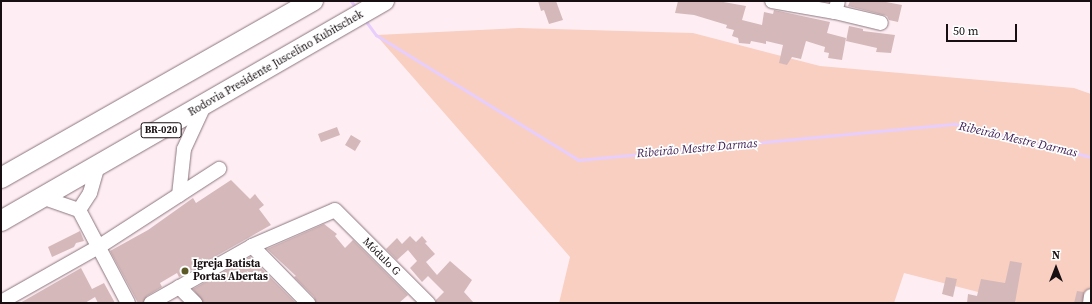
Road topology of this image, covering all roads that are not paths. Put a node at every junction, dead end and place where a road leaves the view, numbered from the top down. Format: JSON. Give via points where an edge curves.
{"nodes":[{"id":1,"x":313,"y":1,"type":"edge"},
{"id":2,"x":772,"y":1,"type":"edge"},
{"id":3,"x":378,"y":4,"type":"edge"},
{"id":4,"x":837,"y":6,"type":"edge"},
{"id":5,"x":881,"y":24,"type":"dead end"},
{"id":6,"x":204,"y":106,"type":"junction"},
{"id":7,"x":97,"y":168,"type":"junction"},
{"id":8,"x":219,"y":169,"type":"dead end"},
{"id":9,"x":1,"y":178,"type":"edge"},
{"id":10,"x":179,"y":195,"type":"junction"},
{"id":11,"x":44,"y":198,"type":"junction"},
{"id":12,"x":79,"y":210,"type":"junction"},
{"id":13,"x":1,"y":221,"type":"edge"},
{"id":14,"x":100,"y":246,"type":"junction"},
{"id":15,"x":252,"y":246,"type":"junction"},
{"id":16,"x":179,"y":287,"type":"junction"},
{"id":17,"x":1091,"y":296,"type":"edge"},
{"id":18,"x":1,"y":302,"type":"edge"},
{"id":19,"x":128,"y":303,"type":"edge"},
{"id":20,"x":151,"y":303,"type":"edge"},
{"id":21,"x":195,"y":303,"type":"edge"},
{"id":22,"x":308,"y":303,"type":"edge"},
{"id":23,"x":428,"y":303,"type":"edge"},
{"id":24,"x":1090,"y":303,"type":"edge"}],
"edges":[{"from":1,"to":9,"type":"highway"},
{"from":2,"to":4,"type":"street"},
{"from":3,"to":6,"type":"highway","name":"Rodovia Presidente Juscelino Kubitschek","number":"BR-020"},
{"from":4,"to":5,"type":"street"},
{"from":6,"to":7,"type":"highway","name":"Rodovia Presidente Juscelino Kubitschek","number":"BR-020"},
{"from":6,"to":10,"type":"street","via":[[184,149]]},
{"from":7,"to":11,"type":"highway","name":"Rodovia Presidente Juscelino Kubitschek","number":"BR-020"},
{"from":7,"to":12,"type":"street","via":[[90,193]]},
{"from":8,"to":10,"type":"street"},
{"from":10,"to":14,"type":"street"},
{"from":11,"to":12,"type":"street"},
{"from":11,"to":13,"type":"highway","name":"Rodovia Presidente Juscelino Kubitschek","number":"BR-020"},
{"from":12,"to":14,"type":"street"},
{"from":14,"to":18,"type":"street"},
{"from":14,"to":19,"type":"street"},
{"from":15,"to":16,"type":"street"},
{"from":15,"to":22,"type":"street"},
{"from":15,"to":23,"type":"street","name":"Módulo G","via":[[335,210]]},
{"from":16,"to":20,"type":"street"},
{"from":16,"to":21,"type":"street"},
{"from":17,"to":24,"type":"street"}]}
